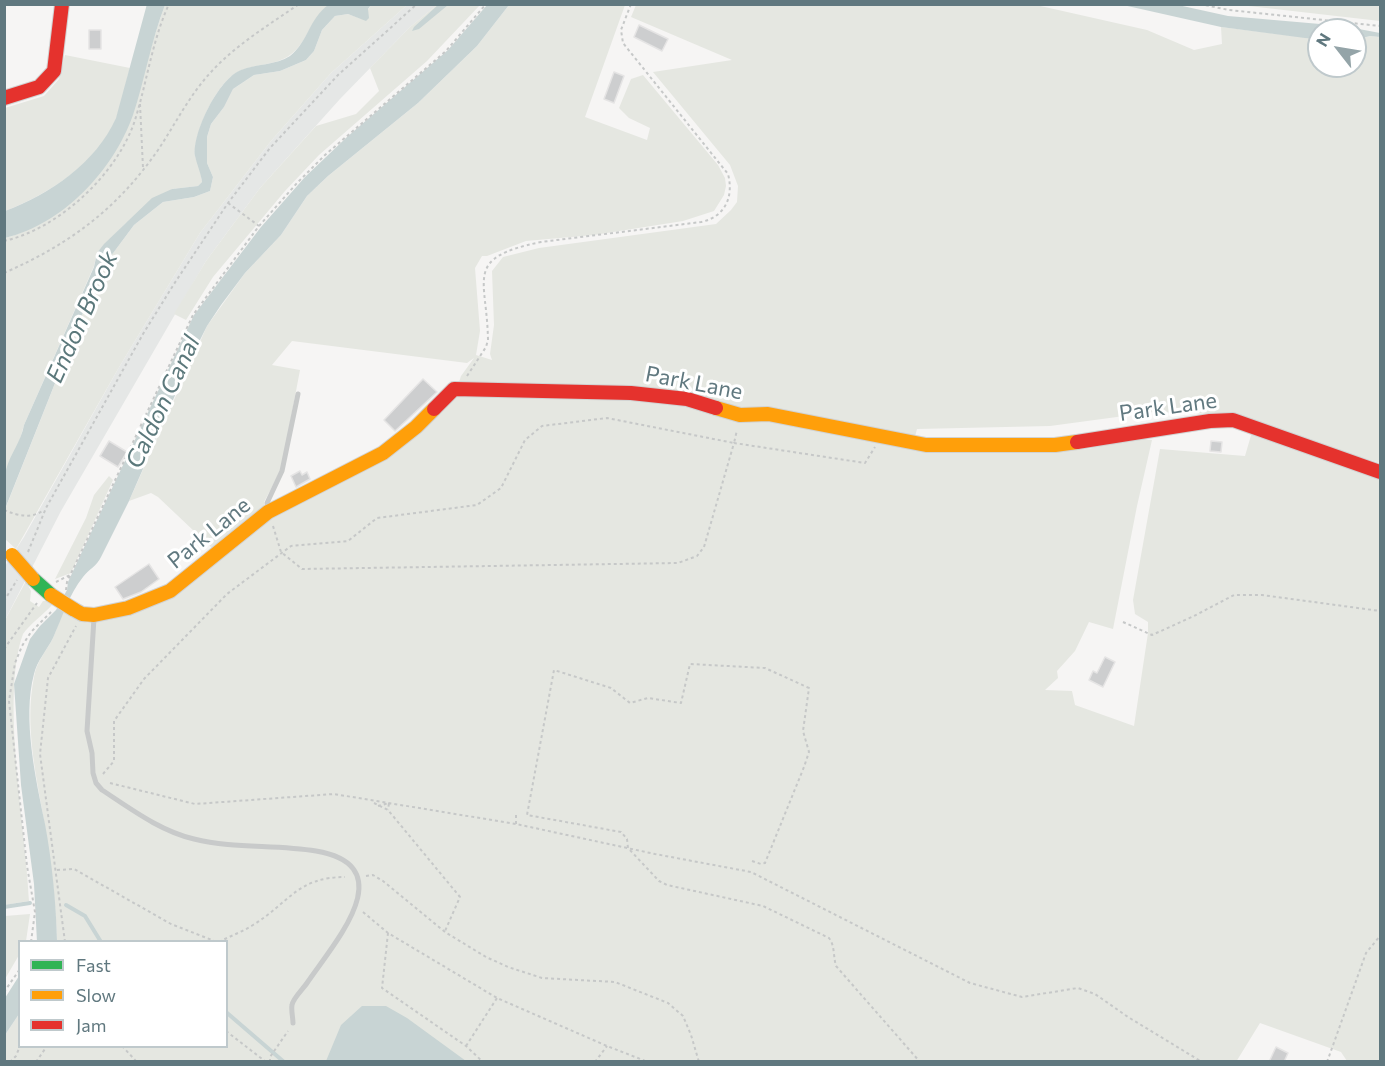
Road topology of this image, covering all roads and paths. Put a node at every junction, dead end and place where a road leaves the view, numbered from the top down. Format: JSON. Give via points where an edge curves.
{"nodes":[{"id":1,"x":62,"y":4,"type":"edge"},
{"id":2,"x":169,"y":4,"type":"edge"},
{"id":3,"x":299,"y":4,"type":"edge"},
{"id":4,"x":417,"y":4,"type":"edge"},
{"id":5,"x":486,"y":4,"type":"edge"},
{"id":6,"x":631,"y":4,"type":"edge"},
{"id":7,"x":1200,"y":4,"type":"edge"},
{"id":8,"x":1380,"y":26,"type":"edge"},
{"id":9,"x":4,"y":98,"type":"edge"},
{"id":10,"x":140,"y":102,"type":"junction"},
{"id":11,"x":144,"y":170,"type":"junction"},
{"id":12,"x":228,"y":203,"type":"junction"},
{"id":13,"x":259,"y":226,"type":"junction"},
{"id":14,"x":4,"y":241,"type":"edge"},
{"id":15,"x":4,"y":273,"type":"edge"},
{"id":16,"x":454,"y":389,"type":"junction"},
{"id":17,"x":298,"y":394,"type":"dead end"},
{"id":18,"x":740,"y":415,"type":"junction"},
{"id":19,"x":734,"y":443,"type":"junction"},
{"id":20,"x":865,"y":463,"type":"dead end"},
{"id":21,"x":1380,"y":472,"type":"edge"},
{"id":22,"x":46,"y":508,"type":"junction"},
{"id":23,"x":4,"y":510,"type":"edge"},
{"id":24,"x":268,"y":512,"type":"junction"},
{"id":25,"x":8,"y":551,"type":"edge"},
{"id":26,"x":281,"y":552,"type":"junction"},
{"id":27,"x":26,"y":556,"type":"dead end"},
{"id":28,"x":19,"y":577,"type":"dead end"},
{"id":29,"x":42,"y":588,"type":"junction"},
{"id":30,"x":66,"y":590,"type":"dead end"},
{"id":31,"x":4,"y":601,"type":"edge"},
{"id":32,"x":55,"y":609,"type":"dead end"},
{"id":33,"x":1380,"y":612,"type":"edge"},
{"id":34,"x":83,"y":613,"type":"junction"},
{"id":35,"x":1123,"y":622,"type":"dead end"},
{"id":36,"x":4,"y":649,"type":"edge"},
{"id":37,"x":96,"y":783,"type":"junction"},
{"id":38,"x":372,"y":801,"type":"junction"},
{"id":39,"x":389,"y":804,"type":"junction"},
{"id":40,"x":378,"y":806,"type":"junction"},
{"id":41,"x":388,"y":810,"type":"junction"},
{"id":42,"x":516,"y":816,"type":"dead end"},
{"id":43,"x":516,"y":824,"type":"junction"},
{"id":44,"x":628,"y":848,"type":"junction"},
{"id":45,"x":752,"y":861,"type":"dead end"},
{"id":46,"x":57,"y":870,"type":"junction"},
{"id":47,"x":360,"y":877,"type":"junction"},
{"id":48,"x":355,"y":905,"type":"junction"},
{"id":49,"x":445,"y":932,"type":"junction"},
{"id":50,"x":388,"y":933,"type":"junction"},
{"id":51,"x":1380,"y":936,"type":"edge"},
{"id":52,"x":31,"y":940,"type":"edge"},
{"id":53,"x":65,"y":940,"type":"edge"},
{"id":54,"x":213,"y":940,"type":"edge"},
{"id":55,"x":222,"y":940,"type":"edge"},
{"id":56,"x":18,"y":972,"type":"edge"},
{"id":57,"x":4,"y":992,"type":"edge"},
{"id":58,"x":497,"y":998,"type":"junction"},
{"id":59,"x":293,"y":1023,"type":"joint"},
{"id":60,"x":228,"y":1032,"type":"edge"},
{"id":61,"x":466,"y":1046,"type":"junction"},
{"id":62,"x":607,"y":1046,"type":"junction"},
{"id":63,"x":19,"y":1048,"type":"edge"},
{"id":64,"x":46,"y":1048,"type":"edge"},
{"id":65,"x":123,"y":1048,"type":"edge"},
{"id":66,"x":10,"y":1062,"type":"edge"},
{"id":67,"x":36,"y":1062,"type":"edge"},
{"id":68,"x":137,"y":1062,"type":"edge"},
{"id":69,"x":268,"y":1062,"type":"edge"},
{"id":70,"x":483,"y":1062,"type":"edge"},
{"id":71,"x":595,"y":1062,"type":"edge"},
{"id":72,"x":648,"y":1062,"type":"edge"},
{"id":73,"x":699,"y":1062,"type":"edge"},
{"id":74,"x":920,"y":1062,"type":"edge"},
{"id":75,"x":1202,"y":1062,"type":"edge"},
{"id":76,"x":1327,"y":1062,"type":"edge"}],
"edges":[{"from":1,"to":9,"type":"street","via":[[54,71],[49,80],[31,92]]},
{"from":2,"to":10,"type":"path"},
{"from":3,"to":11,"type":"path","via":[[212,71],[181,110]]},
{"from":4,"to":12,"type":"path","via":[[338,75],[270,148]]},
{"from":5,"to":13,"type":"path","via":[[446,51],[325,154]]},
{"from":6,"to":16,"type":"path","via":[[621,30],[623,43],[728,174],[731,190],[726,207],[709,221],[541,242],[521,246],[490,261],[483,292],[488,327],[486,348]]},
{"from":7,"to":8,"type":"path"},
{"from":10,"to":11,"type":"path"},
{"from":10,"to":14,"type":"path","via":[[126,141],[90,189],[40,228]]},
{"from":11,"to":15,"type":"path","via":[[115,202],[72,238],[38,259]]},
{"from":12,"to":13,"type":"path"},
{"from":12,"to":22,"type":"path","via":[[143,334]]},
{"from":13,"to":30,"type":"path","via":[[193,315]]},
{"from":16,"to":18,"type":"street","name":"Park Lane","via":[[631,393],[687,399]]},
{"from":16,"to":24,"type":"street","name":"Park Lane","via":[[383,453]]},
{"from":17,"to":24,"type":"lane","via":[[282,471],[267,503]]},
{"from":18,"to":19,"type":"path"},
{"from":18,"to":21,"type":"street","name":"Park Lane","via":[[768,414],[926,445],[1054,445],[1233,420]]},
{"from":19,"to":20,"type":"path"},
{"from":19,"to":26,"type":"path","via":[[607,418],[542,426],[525,441],[501,488],[477,505],[377,519],[348,541],[291,546]]},
{"from":19,"to":26,"type":"path","via":[[704,547],[697,556],[678,562],[302,569]]},
{"from":22,"to":23,"type":"path","via":[[29,516]]},
{"from":22,"to":27,"type":"path"},
{"from":24,"to":26,"type":"path"},
{"from":24,"to":34,"type":"street","name":"Park Lane","via":[[170,591],[128,608]]},
{"from":25,"to":29,"type":"street","bridge":true},
{"from":26,"to":37,"type":"path","via":[[227,594],[144,679],[114,721],[114,761]]},
{"from":28,"to":31,"type":"path"},
{"from":29,"to":34,"type":"street","bridge":true},
{"from":29,"to":36,"type":"path","via":[[37,604]]},
{"from":32,"to":52,"type":"path","via":[[22,646],[9,701],[35,912]]},
{"from":33,"to":35,"type":"path","via":[[1262,595],[1234,595],[1152,635]]},
{"from":34,"to":37,"type":"lane","via":[[87,731]]},
{"from":34,"to":46,"type":"path","via":[[48,678],[40,754]]},
{"from":37,"to":38,"type":"path","via":[[112,783],[195,804],[334,794]]},
{"from":37,"to":47,"type":"lane","via":[[167,831],[194,840],[317,851],[341,858]]},
{"from":38,"to":39,"type":"path"},
{"from":38,"to":40,"type":"path"},
{"from":39,"to":40,"type":"path"},
{"from":39,"to":41,"type":"path"},
{"from":39,"to":43,"type":"path"},
{"from":40,"to":41,"type":"path"},
{"from":41,"to":49,"type":"path","via":[[460,897]]},
{"from":42,"to":43,"type":"path"},
{"from":43,"to":44,"type":"path"},
{"from":44,"to":45,"type":"path","via":[[621,832],[526,815],[554,670],[611,688],[630,703],[648,698],[681,704],[690,664],[765,668],[809,688],[803,731],[809,752],[765,863]]},
{"from":44,"to":74,"type":"path","via":[[667,885],[763,906],[829,938],[834,945],[836,966]]},
{"from":44,"to":75,"type":"path","via":[[751,872],[970,983],[1022,998],[1078,988],[1095,994]]},
{"from":46,"to":53,"type":"path"},
{"from":46,"to":54,"type":"path","via":[[74,869],[171,924]]},
{"from":47,"to":48,"type":"lane"},
{"from":47,"to":49,"type":"path","via":[[373,876],[383,881]]},
{"from":47,"to":55,"type":"path","via":[[328,877],[307,883],[252,925]]},
{"from":48,"to":50,"type":"path"},
{"from":48,"to":59,"type":"lane","via":[[339,938],[292,1004]]},
{"from":49,"to":73,"type":"path","via":[[486,957],[542,978],[615,982],[668,1003],[683,1016]]},
{"from":50,"to":58,"type":"path"},
{"from":50,"to":61,"type":"path","via":[[382,988]]},
{"from":51,"to":76,"type":"path","via":[[1366,952]]},
{"from":56,"to":57,"type":"path"},
{"from":58,"to":61,"type":"path"},
{"from":58,"to":62,"type":"path"},
{"from":59,"to":69,"type":"path"},
{"from":60,"to":69,"type":"path"},
{"from":61,"to":70,"type":"path"},
{"from":62,"to":71,"type":"path"},
{"from":62,"to":72,"type":"path"},
{"from":63,"to":66,"type":"path"},
{"from":64,"to":67,"type":"path"},
{"from":65,"to":68,"type":"path"}]}
